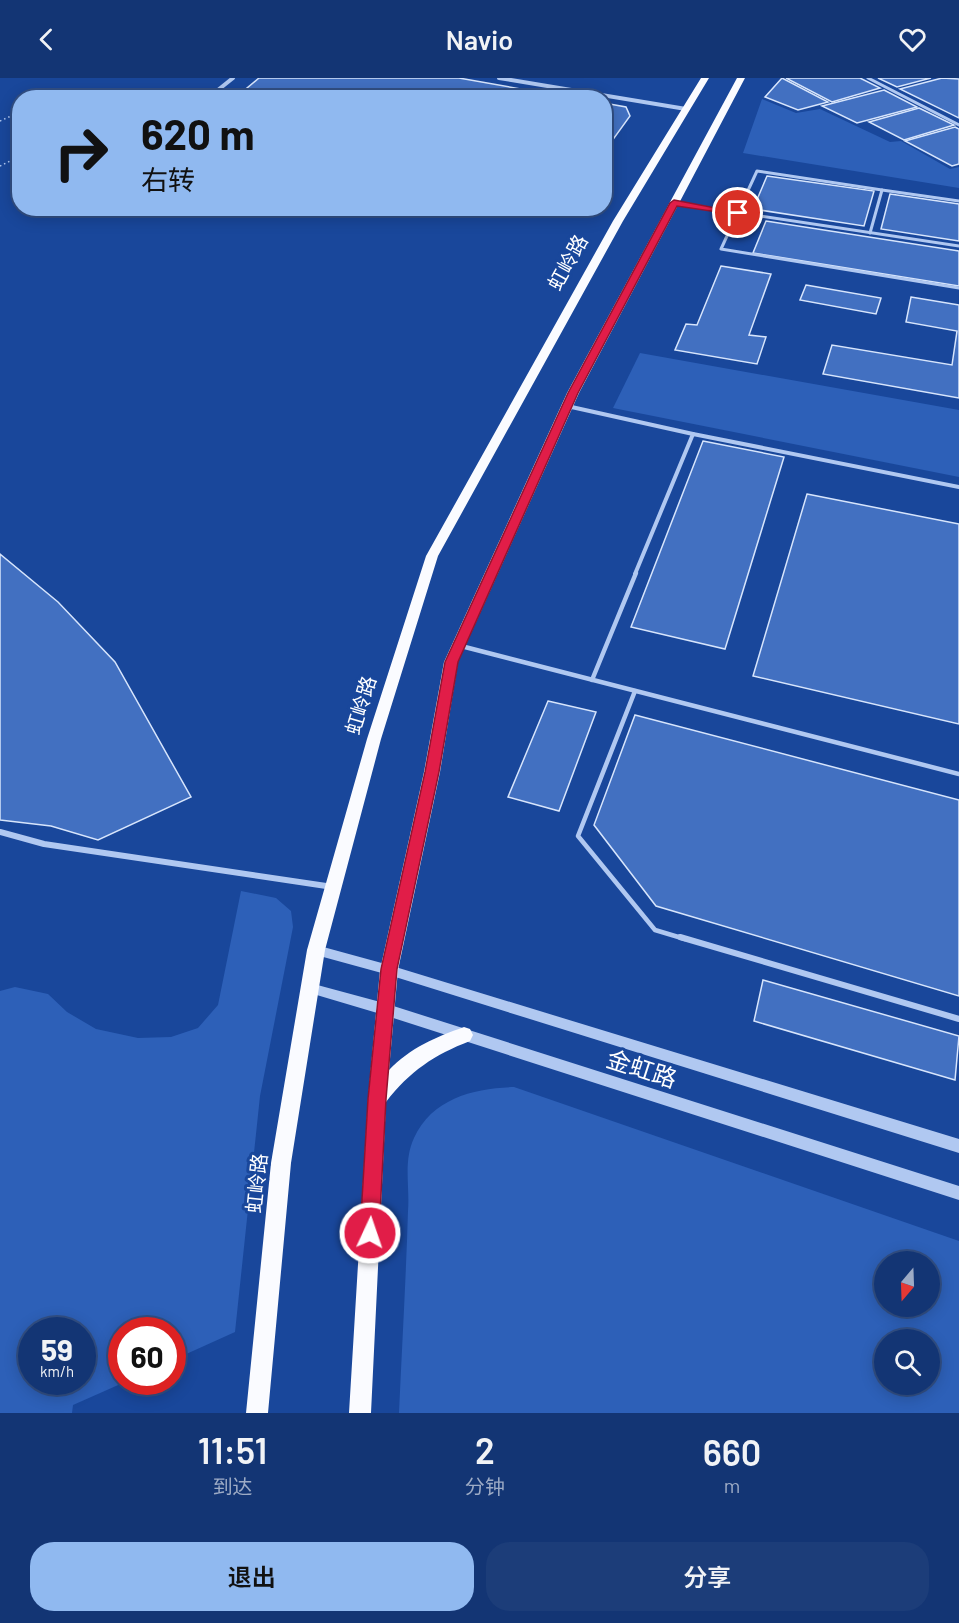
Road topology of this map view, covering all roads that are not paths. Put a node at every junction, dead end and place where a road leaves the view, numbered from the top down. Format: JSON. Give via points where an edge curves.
{"nodes":[{"id":1,"x":233,"y":78,"type":"edge"},
{"id":2,"x":499,"y":78,"type":"edge"},
{"id":3,"x":705,"y":78,"type":"edge"},
{"id":4,"x":741,"y":78,"type":"edge"},
{"id":5,"x":868,"y":78,"type":"edge"},
{"id":6,"x":218,"y":90,"type":"edge"},
{"id":7,"x":569,"y":90,"type":"edge"},
{"id":8,"x":612,"y":97,"type":"edge"},
{"id":9,"x":686,"y":110,"type":"junction"},
{"id":10,"x":959,"y":125,"type":"edge"},
{"id":11,"x":882,"y":190,"type":"junction"},
{"id":12,"x":959,"y":201,"type":"edge"},
{"id":13,"x":674,"y":203,"type":"junction"},
{"id":14,"x":738,"y":213,"type":"junction"},
{"id":15,"x":870,"y":232,"type":"junction"},
{"id":16,"x":959,"y":246,"type":"edge"},
{"id":17,"x":959,"y":288,"type":"edge"},
{"id":18,"x":567,"y":406,"type":"junction"},
{"id":19,"x":693,"y":434,"type":"junction"},
{"id":20,"x":959,"y":488,"type":"edge"},
{"id":21,"x":459,"y":646,"type":"junction"},
{"id":22,"x":592,"y":680,"type":"junction"},
{"id":23,"x":635,"y":691,"type":"junction"},
{"id":24,"x":959,"y":774,"type":"edge"},
{"id":25,"x":0,"y":832,"type":"edge"},
{"id":26,"x":333,"y":888,"type":"junction"},
{"id":27,"x":316,"y":950,"type":"junction"},
{"id":28,"x":389,"y":969,"type":"junction"},
{"id":29,"x":310,"y":988,"type":"junction"},
{"id":30,"x":384,"y":1010,"type":"junction"},
{"id":31,"x":959,"y":1019,"type":"edge"},
{"id":32,"x":464,"y":1035,"type":"junction"},
{"id":33,"x":377,"y":1099,"type":"junction"},
{"id":34,"x":959,"y":1146,"type":"edge"},
{"id":35,"x":959,"y":1193,"type":"edge"},
{"id":36,"x":257,"y":1413,"type":"edge"},
{"id":37,"x":360,"y":1413,"type":"edge"}],
"edges":[{"from":1,"to":6,"type":"street"},
{"from":2,"to":7,"type":"street"},
{"from":3,"to":9,"type":"main road","name":"虹岭路"},
{"from":4,"to":13,"type":"main road"},
{"from":5,"to":10,"type":"lane"},
{"from":8,"to":9,"type":"street"},
{"from":9,"to":26,"type":"main road","name":"虹岭路","via":[[618,221],[432,556],[374,739]]},
{"from":11,"to":12,"type":"lane"},
{"from":11,"to":14,"type":"lane","via":[[757,171]]},
{"from":11,"to":15,"type":"lane"},
{"from":13,"to":14,"type":"lane"},
{"from":13,"to":18,"type":"main road"},
{"from":14,"to":15,"type":"lane"},
{"from":14,"to":17,"type":"lane","via":[[721,249]]},
{"from":15,"to":16,"type":"lane"},
{"from":18,"to":19,"type":"lane"},
{"from":18,"to":21,"type":"main road"},
{"from":19,"to":20,"type":"lane"},
{"from":19,"to":22,"type":"lane"},
{"from":21,"to":22,"type":"lane"},
{"from":21,"to":28,"type":"main road","via":[[451,662],[432,772]]},
{"from":22,"to":23,"type":"lane"},
{"from":23,"to":24,"type":"lane"},
{"from":23,"to":31,"type":"lane","via":[[578,836],[655,930]]},
{"from":25,"to":26,"type":"street","via":[[44,844]]},
{"from":26,"to":27,"type":"main road","name":"虹岭路"},
{"from":27,"to":28,"type":"street","name":"金虹路"},
{"from":27,"to":29,"type":"main road","name":"虹岭路"},
{"from":28,"to":30,"type":"main road"},
{"from":28,"to":34,"type":"street","name":"金虹路"},
{"from":29,"to":30,"type":"street","name":"金虹路"},
{"from":29,"to":36,"type":"main road","name":"虹岭路","via":[[281,1163]]},
{"from":30,"to":32,"type":"street","name":"金虹路"},
{"from":30,"to":33,"type":"main road"},
{"from":32,"to":33,"type":"main road","via":[[426,1049],[399,1069]]},
{"from":32,"to":35,"type":"street","name":"金虹路"},
{"from":33,"to":37,"type":"main road"}]}
